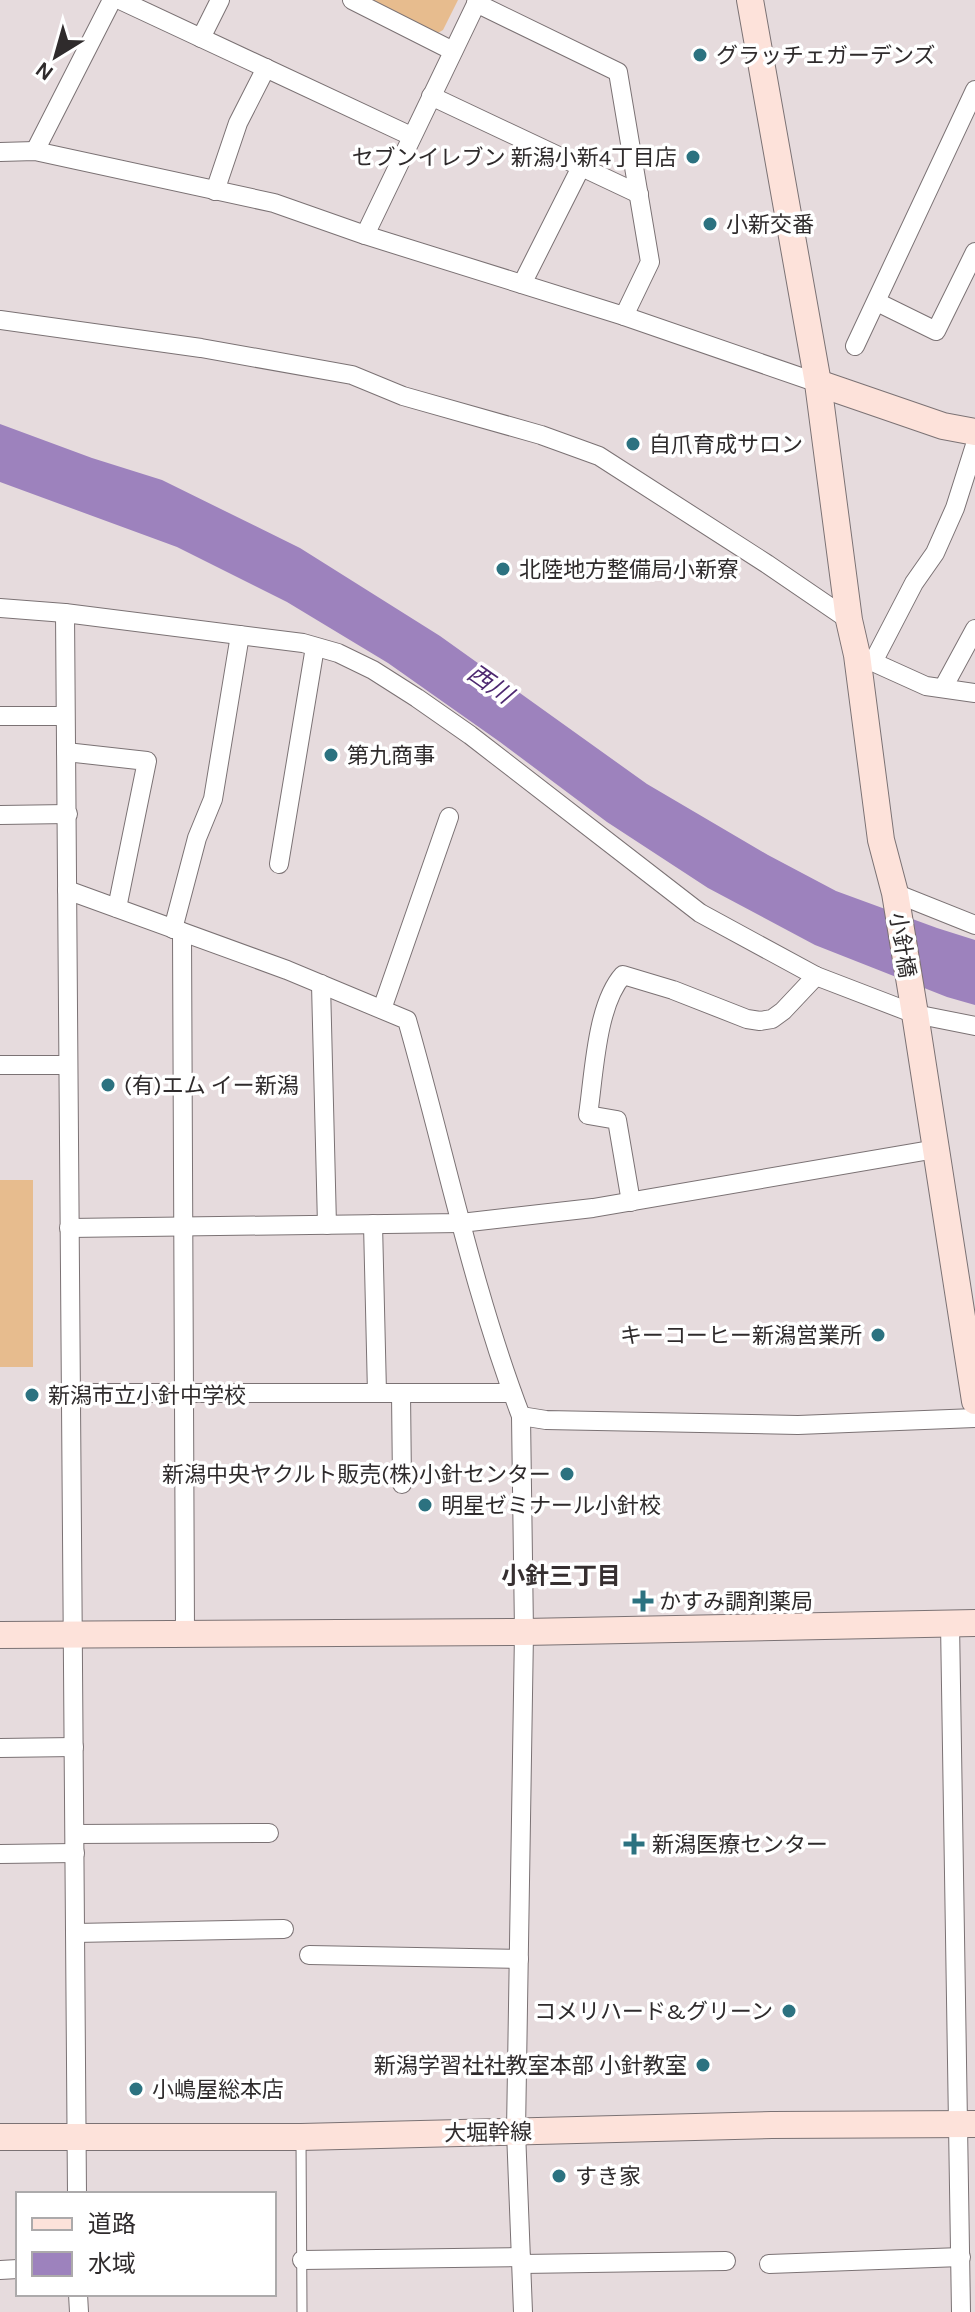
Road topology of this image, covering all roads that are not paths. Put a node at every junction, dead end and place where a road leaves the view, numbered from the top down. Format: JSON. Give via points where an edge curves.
{"nodes":[{"id":1,"x":112,"y":0,"type":"edge"},
{"id":2,"x":120,"y":0,"type":"edge"},
{"id":3,"x":220,"y":0,"type":"edge"},
{"id":4,"x":352,"y":0,"type":"edge"},
{"id":5,"x":750,"y":0,"type":"edge"},
{"id":6,"x":477,"y":2,"type":"edge"},
{"id":7,"x":201,"y":38,"type":"junction"},
{"id":8,"x":453,"y":51,"type":"junction"},
{"id":9,"x":266,"y":68,"type":"junction"},
{"id":10,"x":974,"y":93,"type":"edge"},
{"id":11,"x":431,"y":96,"type":"junction"},
{"id":12,"x":411,"y":136,"type":"junction"},
{"id":13,"x":35,"y":151,"type":"junction"},
{"id":14,"x":0,"y":152,"type":"edge"},
{"id":15,"x":581,"y":167,"type":"junction"},
{"id":16,"x":215,"y":191,"type":"junction"},
{"id":17,"x":639,"y":194,"type":"junction"},
{"id":18,"x":365,"y":235,"type":"junction"},
{"id":19,"x":975,"y":252,"type":"edge"},
{"id":20,"x":522,"y":284,"type":"junction"},
{"id":21,"x":877,"y":302,"type":"junction"},
{"id":22,"x":624,"y":316,"type":"junction"},
{"id":23,"x":0,"y":320,"type":"edge"},
{"id":24,"x":855,"y":346,"type":"dead end"},
{"id":25,"x":818,"y":383,"type":"junction"},
{"id":26,"x":975,"y":432,"type":"edge"},
{"id":27,"x":975,"y":445,"type":"edge"},
{"id":28,"x":0,"y":608,"type":"edge"},
{"id":29,"x":65,"y":613,"type":"junction"},
{"id":30,"x":849,"y":620,"type":"junction"},
{"id":31,"x":975,"y":629,"type":"edge"},
{"id":32,"x":240,"y":635,"type":"junction"},
{"id":33,"x":315,"y":647,"type":"junction"},
{"id":34,"x":865,"y":658,"type":"junction"},
{"id":35,"x":943,"y":688,"type":"junction"},
{"id":36,"x":975,"y":693,"type":"edge"},
{"id":37,"x":0,"y":716,"type":"edge"},
{"id":38,"x":65,"y":716,"type":"junction"},
{"id":39,"x":66,"y":752,"type":"junction"},
{"id":40,"x":68,"y":814,"type":"junction"},
{"id":41,"x":0,"y":815,"type":"edge"},
{"id":42,"x":449,"y":817,"type":"dead end"},
{"id":43,"x":279,"y":864,"type":"dead end"},
{"id":44,"x":67,"y":890,"type":"junction"},
{"id":45,"x":895,"y":896,"type":"junction"},
{"id":46,"x":117,"y":908,"type":"junction"},
{"id":47,"x":975,"y":925,"type":"edge"},
{"id":48,"x":177,"y":930,"type":"junction"},
{"id":49,"x":816,"y":976,"type":"junction"},
{"id":50,"x":321,"y":984,"type":"junction"},
{"id":51,"x":913,"y":1003,"type":"junction"},
{"id":52,"x":382,"y":1009,"type":"junction"},
{"id":53,"x":975,"y":1026,"type":"edge"},
{"id":54,"x":0,"y":1065,"type":"edge"},
{"id":55,"x":67,"y":1065,"type":"junction"},
{"id":56,"x":936,"y":1149,"type":"junction"},
{"id":57,"x":631,"y":1202,"type":"junction"},
{"id":58,"x":461,"y":1223,"type":"junction"},
{"id":59,"x":373,"y":1224,"type":"junction"},
{"id":60,"x":327,"y":1225,"type":"junction"},
{"id":61,"x":183,"y":1226,"type":"junction"},
{"id":62,"x":69,"y":1228,"type":"junction"},
{"id":63,"x":70,"y":1393,"type":"junction"},
{"id":64,"x":184,"y":1393,"type":"junction"},
{"id":65,"x":377,"y":1393,"type":"junction"},
{"id":66,"x":401,"y":1393,"type":"junction"},
{"id":67,"x":512,"y":1393,"type":"junction"},
{"id":68,"x":975,"y":1401,"type":"edge"},
{"id":69,"x":521,"y":1416,"type":"junction"},
{"id":70,"x":975,"y":1418,"type":"edge"},
{"id":71,"x":402,"y":1484,"type":"dead end"},
{"id":72,"x":962,"y":1623,"type":"edge"},
{"id":73,"x":524,"y":1632,"type":"junction"},
{"id":74,"x":185,"y":1634,"type":"junction"},
{"id":75,"x":0,"y":1635,"type":"edge"},
{"id":76,"x":74,"y":1635,"type":"junction"},
{"id":77,"x":74,"y":1747,"type":"junction"},
{"id":78,"x":0,"y":1748,"type":"edge"},
{"id":79,"x":269,"y":1833,"type":"dead end"},
{"id":80,"x":75,"y":1843,"type":"junction"},
{"id":81,"x":0,"y":1854,"type":"edge"},
{"id":82,"x":284,"y":1929,"type":"dead end"},
{"id":83,"x":75,"y":1933,"type":"junction"},
{"id":84,"x":309,"y":1955,"type":"dead end"},
{"id":85,"x":519,"y":1959,"type":"junction"},
{"id":86,"x":967,"y":2124,"type":"edge"},
{"id":87,"x":516,"y":2131,"type":"junction"},
{"id":88,"x":76,"y":2136,"type":"junction"},
{"id":89,"x":0,"y":2137,"type":"edge"},
{"id":90,"x":301,"y":2137,"type":"junction"},
{"id":91,"x":77,"y":2192,"type":"edge"},
{"id":92,"x":961,"y":2257,"type":"junction"},
{"id":93,"x":302,"y":2260,"type":"junction"},
{"id":94,"x":521,"y":2261,"type":"junction"},
{"id":95,"x":726,"y":2261,"type":"dead end"},
{"id":96,"x":769,"y":2264,"type":"dead end"},
{"id":97,"x":302,"y":2312,"type":"edge"},
{"id":98,"x":523,"y":2312,"type":"edge"},
{"id":99,"x":961,"y":2312,"type":"edge"}],
"edges":[{"from":1,"to":13,"type":"street"},
{"from":2,"to":7,"type":"street"},
{"from":3,"to":7,"type":"street"},
{"from":4,"to":8,"type":"street"},
{"from":5,"to":25,"type":"street","name":"小針橋"},
{"from":6,"to":8,"type":"street"},
{"from":6,"to":17,"type":"street","via":[[618,72]]},
{"from":7,"to":9,"type":"street"},
{"from":8,"to":11,"type":"street"},
{"from":9,"to":12,"type":"street"},
{"from":9,"to":16,"type":"street","via":[[238,123]]},
{"from":10,"to":21,"type":"street"},
{"from":11,"to":12,"type":"street"},
{"from":11,"to":15,"type":"street"},
{"from":12,"to":18,"type":"street"},
{"from":13,"to":14,"type":"street"},
{"from":13,"to":16,"type":"street"},
{"from":15,"to":17,"type":"street"},
{"from":15,"to":20,"type":"street"},
{"from":16,"to":18,"type":"street","via":[[274,203]]},
{"from":17,"to":22,"type":"street","via":[[650,262]]},
{"from":18,"to":20,"type":"street"},
{"from":19,"to":21,"type":"street","via":[[936,331]]},
{"from":20,"to":22,"type":"street"},
{"from":21,"to":24,"type":"street"},
{"from":22,"to":25,"type":"street"},
{"from":23,"to":30,"type":"street","via":[[352,375],[403,396],[541,435],[599,456]]},
{"from":25,"to":26,"type":"street"},
{"from":25,"to":30,"type":"street","name":"小針橋"},
{"from":27,"to":34,"type":"street","via":[[935,553]]},
{"from":28,"to":29,"type":"street"},
{"from":29,"to":32,"type":"street"},
{"from":29,"to":38,"type":"street"},
{"from":30,"to":34,"type":"street","name":"小針橋"},
{"from":31,"to":35,"type":"street"},
{"from":32,"to":33,"type":"street"},
{"from":32,"to":48,"type":"street","via":[[213,799],[197,838]]},
{"from":33,"to":43,"type":"street"},
{"from":33,"to":49,"type":"street","via":[[373,670],[417,698],[700,913]]},
{"from":34,"to":35,"type":"street","via":[[926,686]]},
{"from":34,"to":45,"type":"street","name":"小針橋","via":[[881,840]]},
{"from":35,"to":36,"type":"street"},
{"from":37,"to":38,"type":"street"},
{"from":38,"to":39,"type":"street"},
{"from":39,"to":40,"type":"street"},
{"from":39,"to":46,"type":"street","via":[[147,761]]},
{"from":40,"to":41,"type":"street"},
{"from":40,"to":44,"type":"street"},
{"from":42,"to":52,"type":"street"},
{"from":44,"to":46,"type":"street"},
{"from":44,"to":55,"type":"street"},
{"from":45,"to":47,"type":"street"},
{"from":45,"to":51,"type":"street","name":"小針橋"},
{"from":46,"to":48,"type":"street"},
{"from":48,"to":50,"type":"street"},
{"from":48,"to":61,"type":"street"},
{"from":49,"to":51,"type":"street"},
{"from":49,"to":57,"type":"street","via":[[783,1011],[760,1021],[623,975],[615,984],[601,1025],[588,1115],[617,1120]]},
{"from":50,"to":52,"type":"street"},
{"from":50,"to":60,"type":"street"},
{"from":51,"to":53,"type":"street"},
{"from":51,"to":56,"type":"street","name":"小針橋"},
{"from":52,"to":58,"type":"street","via":[[407,1020]]},
{"from":54,"to":55,"type":"street"},
{"from":55,"to":62,"type":"street"},
{"from":56,"to":57,"type":"street"},
{"from":56,"to":68,"type":"street","name":"小針橋"},
{"from":57,"to":58,"type":"street"},
{"from":58,"to":59,"type":"street"},
{"from":58,"to":67,"type":"street"},
{"from":59,"to":60,"type":"street"},
{"from":59,"to":65,"type":"street"},
{"from":60,"to":61,"type":"street"},
{"from":61,"to":62,"type":"street"},
{"from":61,"to":64,"type":"street"},
{"from":62,"to":63,"type":"street"},
{"from":63,"to":64,"type":"street"},
{"from":63,"to":76,"type":"street"},
{"from":64,"to":65,"type":"street"},
{"from":64,"to":74,"type":"street"},
{"from":65,"to":66,"type":"street"},
{"from":66,"to":67,"type":"street"},
{"from":66,"to":71,"type":"street"},
{"from":67,"to":69,"type":"street"},
{"from":69,"to":70,"type":"street","via":[[798,1425]]},
{"from":69,"to":73,"type":"street"},
{"from":72,"to":73,"type":"street"},
{"from":72,"to":86,"type":"street"},
{"from":73,"to":74,"type":"street"},
{"from":73,"to":85,"type":"street"},
{"from":74,"to":76,"type":"street"},
{"from":75,"to":76,"type":"street"},
{"from":76,"to":77,"type":"street"},
{"from":77,"to":78,"type":"street"},
{"from":77,"to":80,"type":"street"},
{"from":79,"to":80,"type":"street"},
{"from":80,"to":81,"type":"street"},
{"from":80,"to":83,"type":"street"},
{"from":82,"to":83,"type":"street"},
{"from":83,"to":88,"type":"street"},
{"from":84,"to":85,"type":"street"},
{"from":85,"to":87,"type":"street"},
{"from":86,"to":87,"type":"street","name":"大堀幹線"},
{"from":86,"to":92,"type":"street"},
{"from":87,"to":90,"type":"street","name":"大堀幹線"},
{"from":87,"to":94,"type":"street"},
{"from":88,"to":89,"type":"street","name":"大堀幹線"},
{"from":88,"to":90,"type":"street","name":"大堀幹線"},
{"from":88,"to":91,"type":"street"},
{"from":90,"to":93,"type":"lane"},
{"from":92,"to":96,"type":"street"},
{"from":92,"to":99,"type":"street"},
{"from":93,"to":94,"type":"street"},
{"from":93,"to":97,"type":"lane"},
{"from":94,"to":95,"type":"street"},
{"from":94,"to":98,"type":"street"}]}
